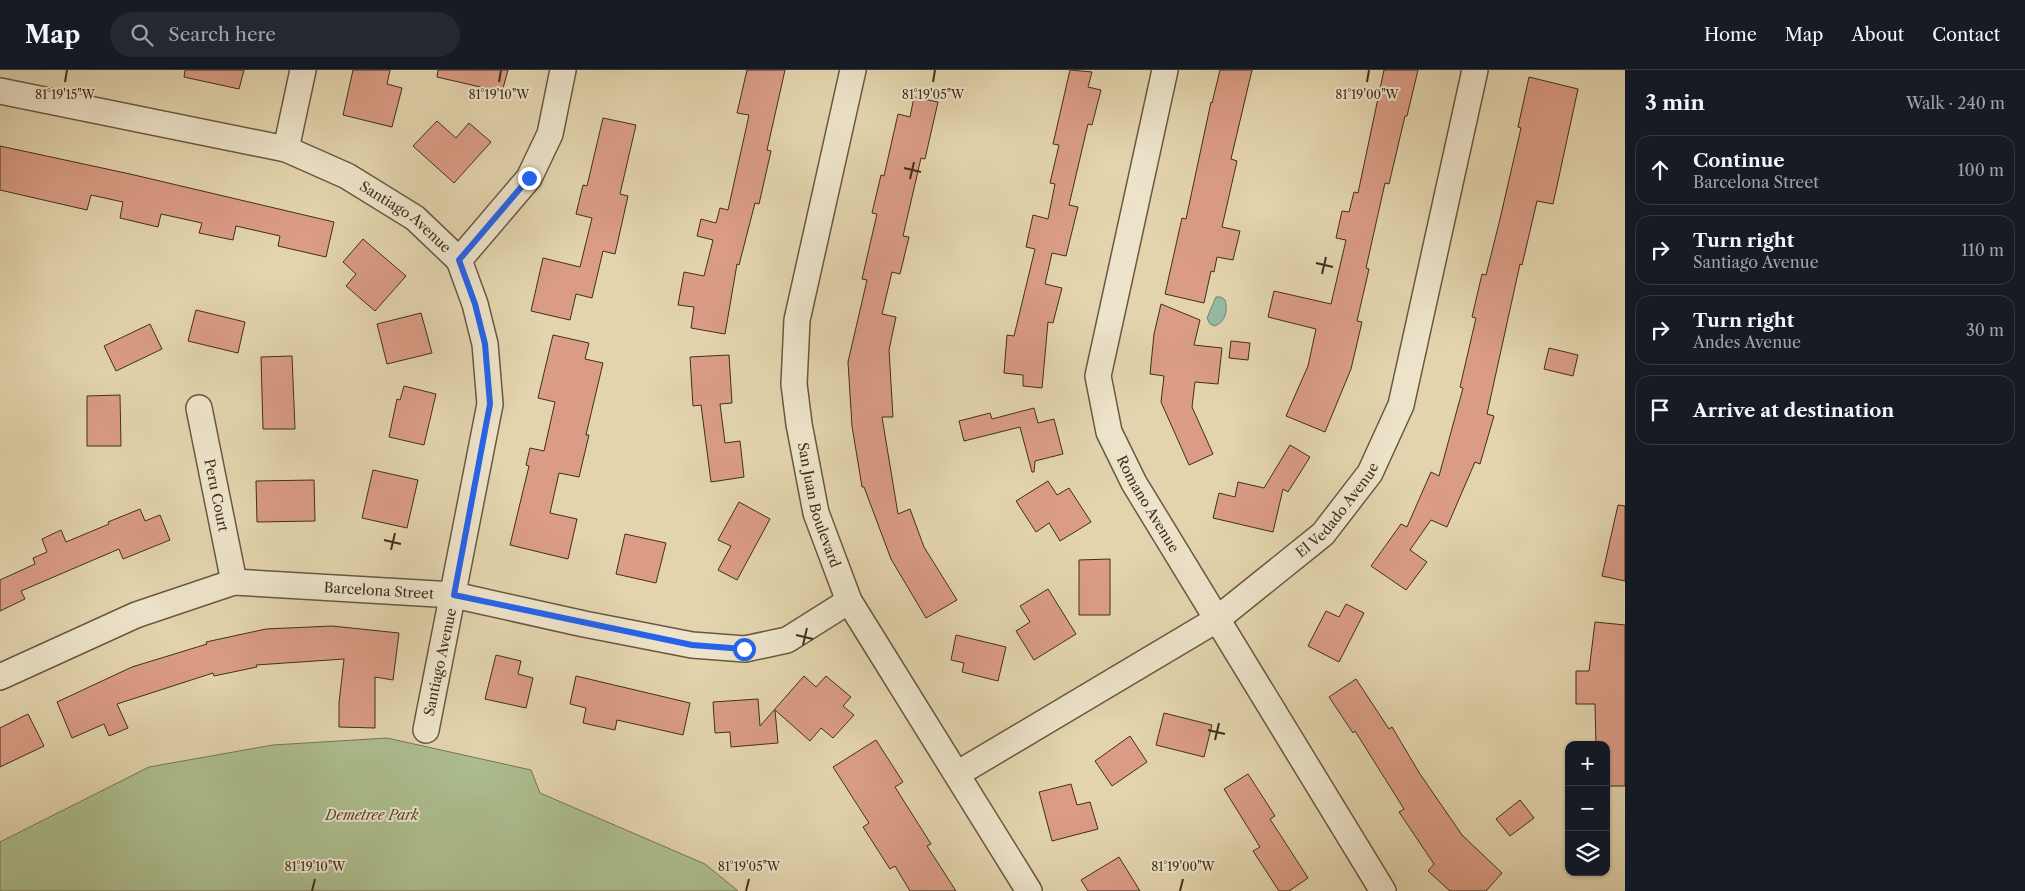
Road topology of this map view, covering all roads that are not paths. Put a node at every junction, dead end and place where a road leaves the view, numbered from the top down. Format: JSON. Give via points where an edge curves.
{"nodes":[{"id":1,"x":303,"y":70,"type":"edge"},
{"id":2,"x":563,"y":70,"type":"edge"},
{"id":3,"x":853,"y":70,"type":"edge"},
{"id":4,"x":1165,"y":70,"type":"edge"},
{"id":5,"x":1475,"y":70,"type":"edge"},
{"id":6,"x":0,"y":91,"type":"edge"},
{"id":7,"x":286,"y":150,"type":"junction"},
{"id":8,"x":459,"y":260,"type":"junction"},
{"id":9,"x":199,"y":408,"type":"dead end"},
{"id":10,"x":234,"y":582,"type":"junction"},
{"id":11,"x":454,"y":595,"type":"junction"},
{"id":12,"x":849,"y":601,"type":"junction"},
{"id":13,"x":1216,"y":620,"type":"junction"},
{"id":14,"x":0,"y":677,"type":"edge"},
{"id":15,"x":426,"y":730,"type":"dead end"},
{"id":16,"x":957,"y":774,"type":"junction"},
{"id":17,"x":1029,"y":891,"type":"edge"},
{"id":18,"x":1383,"y":891,"type":"edge"}],
"edges":[{"from":1,"to":7,"type":"street"},
{"from":2,"to":8,"type":"street","via":[[550,134],[529,178]]},
{"from":3,"to":12,"type":"street","name":"San Juan Boulevard","via":[[797,320],[794,384],[816,514]]},
{"from":4,"to":13,"type":"street","name":"Romano Avenue","via":[[1098,376],[1109,432],[1117,449]]},
{"from":5,"to":13,"type":"street","name":"El Vedado Avenue","via":[[1401,406],[1374,465],[1323,534]]},
{"from":6,"to":7,"type":"street","name":"Santiago Avenue"},
{"from":7,"to":8,"type":"street","name":"Santiago Avenue","via":[[347,176],[415,218]]},
{"from":8,"to":11,"type":"street","name":"Santiago Avenue","via":[[485,344],[490,404]]},
{"from":9,"to":10,"type":"street","name":"Peru Court"},
{"from":10,"to":11,"type":"street","name":"Barcelona Street"},
{"from":10,"to":14,"type":"street","name":"Barcelona Street","via":[[136,615]]},
{"from":11,"to":12,"type":"street","name":"Barcelona Street","via":[[692,645],[744,649],[787,640]]},
{"from":11,"to":15,"type":"street","name":"Santiago Avenue"},
{"from":12,"to":16,"type":"street","name":"San Juan Boulevard"},
{"from":13,"to":16,"type":"street","name":"El Vedado Avenue"},
{"from":13,"to":18,"type":"street","name":"Romano Avenue"},
{"from":16,"to":17,"type":"street","name":"San Juan Boulevard"}]}
